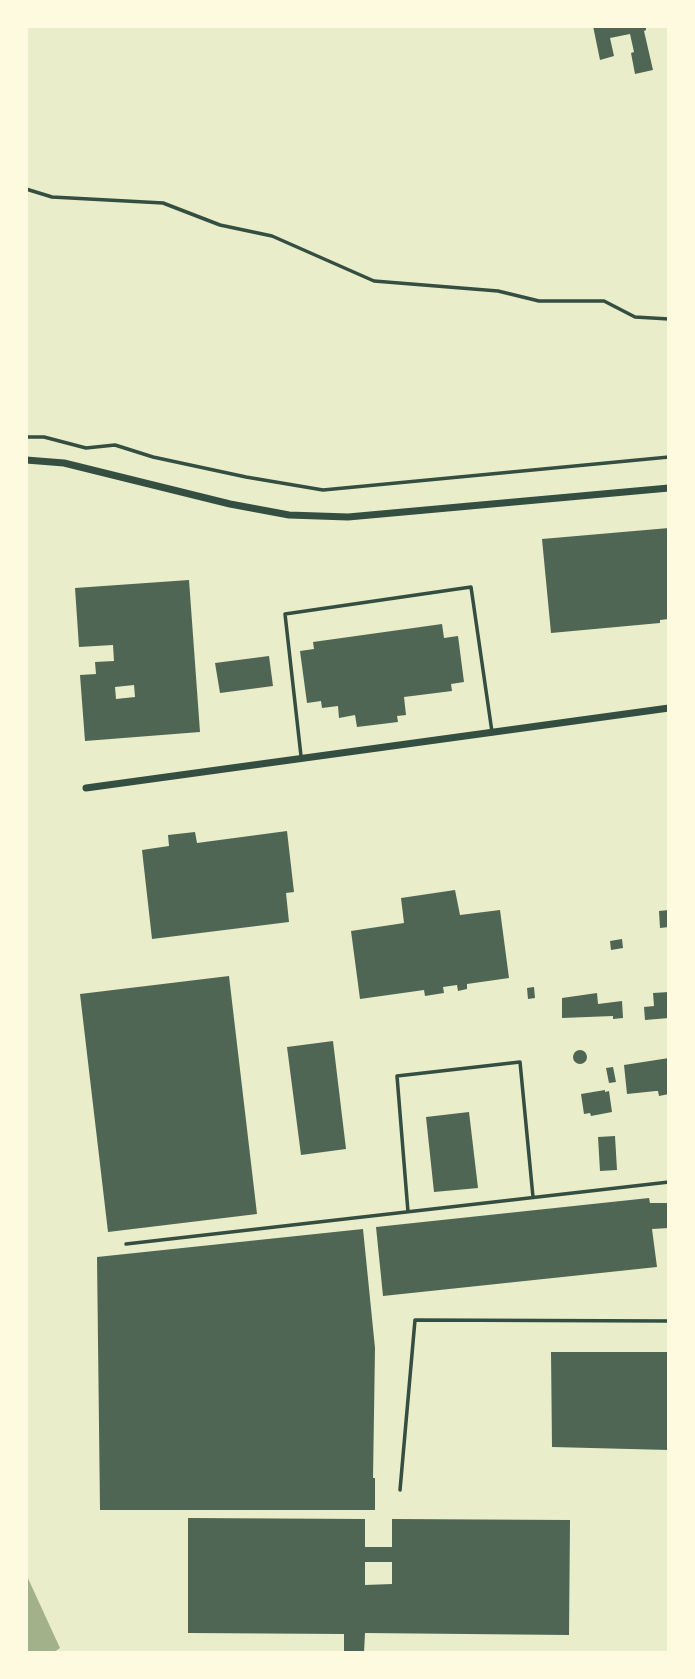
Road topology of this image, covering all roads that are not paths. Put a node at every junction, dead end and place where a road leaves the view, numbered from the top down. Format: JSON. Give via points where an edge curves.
{"nodes":[{"id":1,"x":26,"y":460,"type":"edge"},
{"id":2,"x":669,"y":488,"type":"edge"},
{"id":3,"x":669,"y":708,"type":"edge"},
{"id":4,"x":492,"y":732,"type":"junction"},
{"id":5,"x":301,"y":758,"type":"junction"},
{"id":6,"x":86,"y":788,"type":"dead end"},
{"id":7,"x":669,"y":1182,"type":"edge"},
{"id":8,"x":533,"y":1197,"type":"junction"},
{"id":9,"x":408,"y":1212,"type":"junction"},
{"id":10,"x":126,"y":1244,"type":"dead end"},
{"id":11,"x":669,"y":1321,"type":"edge"},
{"id":12,"x":400,"y":1490,"type":"dead end"}],
"edges":[{"from":1,"to":2,"type":"street","via":[[64,463],[289,515],[348,517]]},
{"from":3,"to":4,"type":"street"},
{"from":4,"to":5,"type":"street"},
{"from":4,"to":5,"type":"lane","via":[[471,587],[285,614]]},
{"from":5,"to":6,"type":"street"},
{"from":7,"to":8,"type":"lane"},
{"from":8,"to":9,"type":"lane"},
{"from":8,"to":9,"type":"lane","via":[[520,1062],[397,1076]]},
{"from":9,"to":10,"type":"lane"},
{"from":11,"to":12,"type":"lane","via":[[415,1320]]}]}
